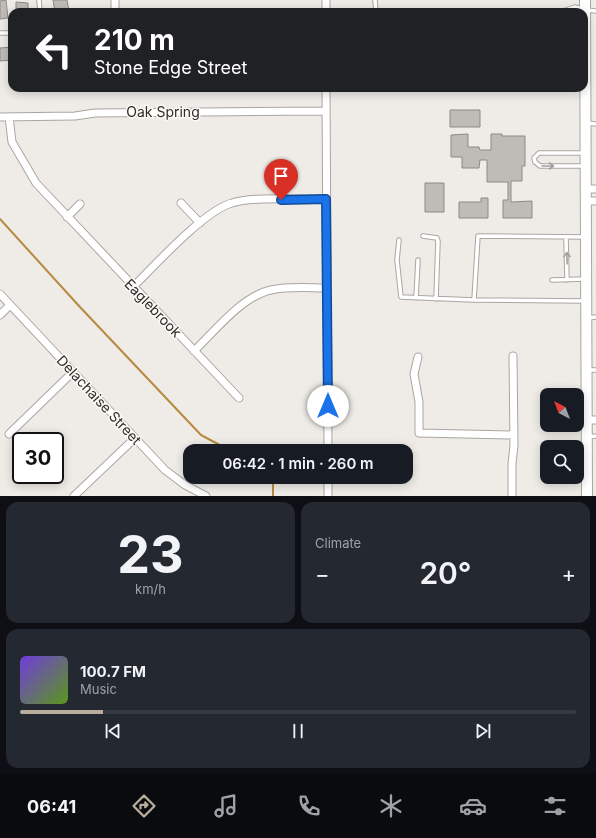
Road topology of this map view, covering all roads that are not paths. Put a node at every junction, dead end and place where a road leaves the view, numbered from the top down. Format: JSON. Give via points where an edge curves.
{"nodes":[{"id":1,"x":585,"y":5,"type":"edge"},
{"id":2,"x":572,"y":8,"type":"edge"},
{"id":3,"x":596,"y":11,"type":"edge"},
{"id":4,"x":326,"y":92,"type":"edge"},
{"id":5,"x":585,"y":92,"type":"edge"},
{"id":6,"x":326,"y":111,"type":"junction"},
{"id":7,"x":0,"y":117,"type":"edge"},
{"id":8,"x":9,"y":117,"type":"junction"},
{"id":9,"x":585,"y":123,"type":"junction"},
{"id":10,"x":596,"y":124,"type":"edge"},
{"id":11,"x":585,"y":153,"type":"junction"},
{"id":12,"x":586,"y":166,"type":"junction"},
{"id":13,"x":591,"y":189,"type":"edge"},
{"id":14,"x":326,"y":199,"type":"junction"},
{"id":15,"x":591,"y":201,"type":"edge"},
{"id":16,"x":182,"y":203,"type":"dead end"},
{"id":17,"x":80,"y":204,"type":"dead end"},
{"id":18,"x":67,"y":217,"type":"junction"},
{"id":19,"x":200,"y":223,"type":"junction"},
{"id":20,"x":423,"y":236,"type":"dead end"},
{"id":21,"x":566,"y":237,"type":"junction"},
{"id":22,"x":586,"y":237,"type":"junction"},
{"id":23,"x":399,"y":240,"type":"dead end"},
{"id":24,"x":418,"y":260,"type":"dead end"},
{"id":25,"x":586,"y":279,"type":"junction"},
{"id":26,"x":552,"y":280,"type":"dead end"},
{"id":27,"x":567,"y":280,"type":"junction"},
{"id":28,"x":133,"y":287,"type":"junction"},
{"id":29,"x":327,"y":288,"type":"junction"},
{"id":30,"x":0,"y":294,"type":"edge"},
{"id":31,"x":416,"y":298,"type":"junction"},
{"id":32,"x":436,"y":299,"type":"junction"},
{"id":33,"x":474,"y":300,"type":"junction"},
{"id":34,"x":586,"y":301,"type":"junction"},
{"id":35,"x":10,"y":305,"type":"junction"},
{"id":36,"x":0,"y":315,"type":"edge"},
{"id":37,"x":591,"y":318,"type":"edge"},
{"id":38,"x":194,"y":351,"type":"junction"},
{"id":39,"x":513,"y":356,"type":"dead end"},
{"id":40,"x":418,"y":357,"type":"dead end"},
{"id":41,"x":591,"y":370,"type":"edge"},
{"id":42,"x":73,"y":372,"type":"junction"},
{"id":43,"x":239,"y":398,"type":"dead end"},
{"id":44,"x":591,"y":420,"type":"edge"},
{"id":45,"x":8,"y":434,"type":"dead end"},
{"id":46,"x":514,"y":435,"type":"junction"},
{"id":47,"x":591,"y":437,"type":"edge"},
{"id":48,"x":135,"y":438,"type":"junction"},
{"id":49,"x":328,"y":444,"type":"edge"},
{"id":50,"x":328,"y":484,"type":"edge"},
{"id":51,"x":74,"y":496,"type":"edge"},
{"id":52,"x":203,"y":496,"type":"edge"},
{"id":53,"x":328,"y":496,"type":"edge"},
{"id":54,"x":512,"y":496,"type":"edge"},
{"id":55,"x":587,"y":496,"type":"edge"}],
"edges":[{"from":1,"to":2,"type":"lane"},
{"from":1,"to":3,"type":"lane"},
{"from":4,"to":6,"type":"street"},
{"from":5,"to":9,"type":"main road"},
{"from":6,"to":8,"type":"street","name":"Oak Spring","via":[[95,113],[75,116]]},
{"from":6,"to":14,"type":"street"},
{"from":7,"to":8,"type":"street","name":"Oak Spring"},
{"from":8,"to":18,"type":"street","name":"Eaglebrook","via":[[15,150],[36,183]]},
{"from":9,"to":10,"type":"lane"},
{"from":9,"to":11,"type":"main road"},
{"from":11,"to":12,"type":"main road"},
{"from":11,"to":12,"type":"lane","one_way":true,"via":[[539,153],[534,156],[534,160],[540,166]]},
{"from":12,"to":13,"type":"main road"},
{"from":13,"to":15,"type":"main road"},
{"from":14,"to":19,"type":"street","via":[[237,201],[218,208]]},
{"from":14,"to":29,"type":"street"},
{"from":15,"to":22,"type":"main road"},
{"from":16,"to":19,"type":"street"},
{"from":17,"to":18,"type":"street"},
{"from":18,"to":28,"type":"street","name":"Eaglebrook"},
{"from":19,"to":28,"type":"street"},
{"from":20,"to":32,"type":"lane","via":[[437,238],[438,241]]},
{"from":21,"to":22,"type":"lane"},
{"from":27,"to":21,"type":"lane","one_way":true},
{"from":21,"to":33,"type":"lane","via":[[478,236]]},
{"from":22,"to":25,"type":"main road"},
{"from":23,"to":31,"type":"lane","via":[[397,260],[401,297]]},
{"from":24,"to":31,"type":"lane"},
{"from":25,"to":27,"type":"lane"},
{"from":25,"to":34,"type":"main road"},
{"from":26,"to":27,"type":"lane"},
{"from":28,"to":38,"type":"street","name":"Eaglebrook"},
{"from":29,"to":38,"type":"street","via":[[286,288],[260,294],[242,305]]},
{"from":29,"to":49,"type":"street"},
{"from":30,"to":35,"type":"street","name":"Delachaise Street"},
{"from":31,"to":32,"type":"lane"},
{"from":32,"to":33,"type":"lane"},
{"from":33,"to":34,"type":"lane"},
{"from":34,"to":37,"type":"main road"},
{"from":35,"to":36,"type":"street"},
{"from":35,"to":42,"type":"street","name":"Delachaise Street"},
{"from":37,"to":41,"type":"main road"},
{"from":38,"to":43,"type":"street","name":"Eaglebrook"},
{"from":39,"to":46,"type":"street"},
{"from":40,"to":46,"type":"street","via":[[414,374],[419,402],[420,433]]},
{"from":41,"to":44,"type":"main road"},
{"from":42,"to":45,"type":"street"},
{"from":42,"to":48,"type":"street","name":"Delachaise Street"},
{"from":44,"to":47,"type":"main road"},
{"from":46,"to":54,"type":"street"},
{"from":47,"to":55,"type":"main road"},
{"from":48,"to":51,"type":"street"},
{"from":48,"to":52,"type":"street","name":"Delachaise Street","via":[[175,478]]},
{"from":50,"to":53,"type":"street"}]}
